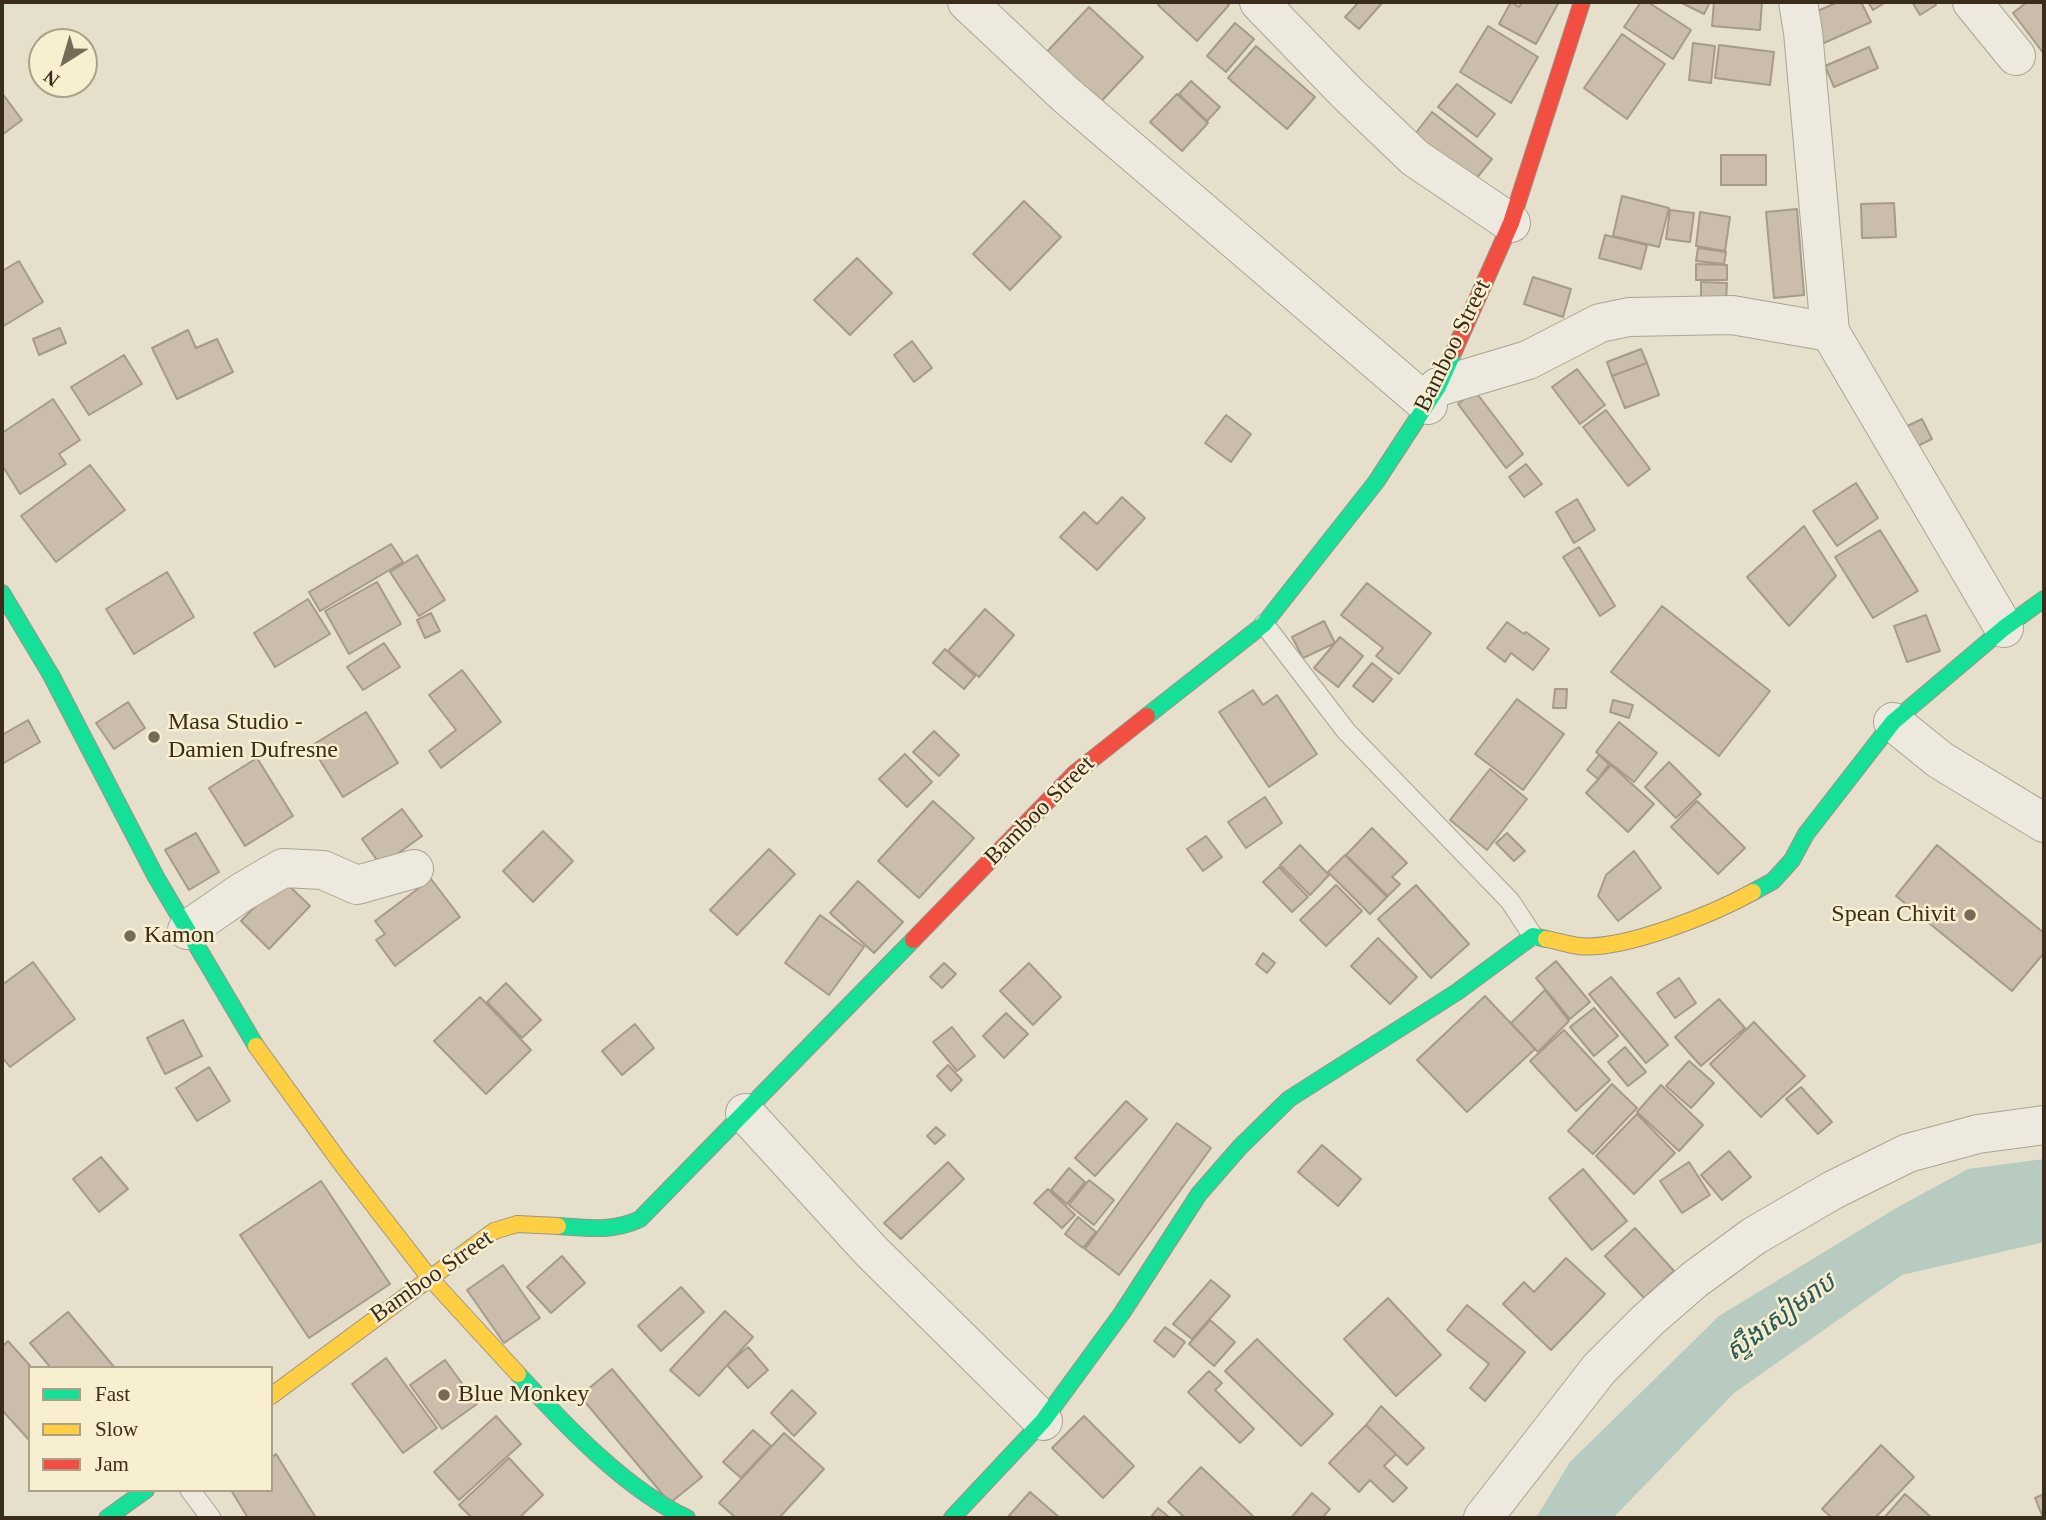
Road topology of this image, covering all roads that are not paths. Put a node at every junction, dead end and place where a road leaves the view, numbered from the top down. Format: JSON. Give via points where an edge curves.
{"nodes":[{"id":1,"x":967,"y":2,"type":"edge"},
{"id":2,"x":1259,"y":2,"type":"edge"},
{"id":3,"x":1582,"y":2,"type":"edge"},
{"id":4,"x":1798,"y":2,"type":"edge"},
{"id":5,"x":1972,"y":2,"type":"edge"},
{"id":6,"x":2016,"y":55,"type":"dead end"},
{"id":7,"x":1511,"y":223,"type":"junction"},
{"id":8,"x":1830,"y":332,"type":"junction"},
{"id":9,"x":1433,"y":396,"type":"junction"},
{"id":10,"x":2,"y":593,"type":"edge"},
{"id":11,"x":2044,"y":599,"type":"edge"},
{"id":12,"x":1264,"y":624,"type":"junction"},
{"id":13,"x":2004,"y":628,"type":"junction"},
{"id":14,"x":1892,"y":722,"type":"junction"},
{"id":15,"x":2044,"y":823,"type":"edge"},
{"id":16,"x":414,"y":869,"type":"dead end"},
{"id":17,"x":187,"y":930,"type":"junction"},
{"id":18,"x":1533,"y":936,"type":"junction"},
{"id":19,"x":745,"y":1114,"type":"junction"},
{"id":20,"x":2044,"y":1125,"type":"edge"},
{"id":21,"x":429,"y":1277,"type":"junction"},
{"id":22,"x":273,"y":1394,"type":"edge"},
{"id":23,"x":1042,"y":1421,"type":"junction"},
{"id":24,"x":143,"y":1492,"type":"edge"},
{"id":25,"x":192,"y":1492,"type":"edge"},
{"id":26,"x":107,"y":1518,"type":"edge"},
{"id":27,"x":212,"y":1518,"type":"edge"},
{"id":28,"x":687,"y":1518,"type":"edge"},
{"id":29,"x":952,"y":1518,"type":"edge"},
{"id":30,"x":1483,"y":1518,"type":"edge"}],
"edges":[{"from":1,"to":9,"type":"street","via":[[1066,95]]},
{"from":2,"to":7,"type":"street","via":[[1415,158]]},
{"from":3,"to":7,"type":"street","name":"Bamboo Street"},
{"from":4,"to":8,"type":"street"},
{"from":5,"to":6,"type":"street"},
{"from":7,"to":9,"type":"street","name":"Bamboo Street"},
{"from":8,"to":9,"type":"street","via":[[1732,316],[1629,317],[1600,323],[1528,360]]},
{"from":8,"to":13,"type":"street"},
{"from":9,"to":12,"type":"street","name":"Bamboo Street","via":[[1376,482]]},
{"from":10,"to":17,"type":"street"},
{"from":11,"to":13,"type":"street"},
{"from":12,"to":18,"type":"lane","via":[[1346,731],[1510,901]]},
{"from":12,"to":19,"type":"street","name":"Bamboo Street","via":[[1075,773]]},
{"from":13,"to":14,"type":"street"},
{"from":14,"to":15,"type":"street","via":[[1940,760]]},
{"from":14,"to":18,"type":"street","via":[[1773,881],[1721,910],[1624,942],[1580,946]]},
{"from":16,"to":17,"type":"street","via":[[357,885],[323,870],[283,868]]},
{"from":17,"to":21,"type":"street","via":[[264,1059]]},
{"from":18,"to":23,"type":"street","via":[[1457,992],[1289,1099],[1240,1147],[1199,1194],[1122,1313]]},
{"from":19,"to":21,"type":"street","name":"Bamboo Street","via":[[640,1219],[612,1229],[507,1227],[494,1231]]},
{"from":19,"to":23,"type":"street","via":[[871,1251]]},
{"from":20,"to":30,"type":"street","via":[[1978,1134],[1908,1153],[1754,1236],[1648,1320],[1600,1369]]},
{"from":21,"to":22,"type":"street","name":"Bamboo Street"},
{"from":21,"to":28,"type":"street","via":[[564,1424],[645,1494]]},
{"from":23,"to":29,"type":"street"},
{"from":24,"to":26,"type":"street"},
{"from":25,"to":27,"type":"lane"}]}
